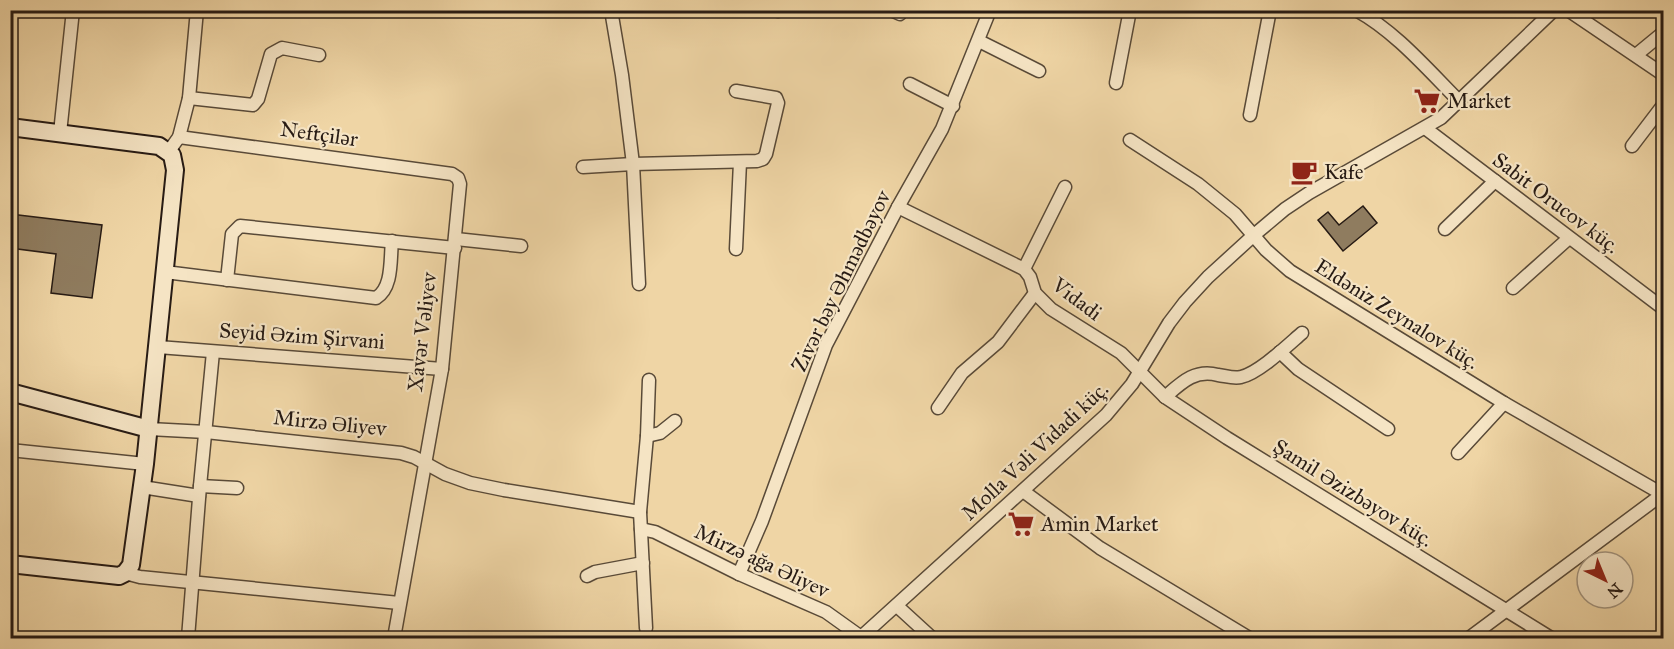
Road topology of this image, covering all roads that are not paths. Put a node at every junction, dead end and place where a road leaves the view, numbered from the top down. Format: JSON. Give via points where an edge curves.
{"nodes":[{"id":1,"x":73,"y":10,"type":"edge"},
{"id":2,"x":197,"y":10,"type":"edge"},
{"id":3,"x":611,"y":10,"type":"edge"},
{"id":4,"x":990,"y":10,"type":"edge"},
{"id":5,"x":1130,"y":10,"type":"edge"},
{"id":6,"x":1270,"y":10,"type":"edge"},
{"id":7,"x":1356,"y":10,"type":"edge"},
{"id":8,"x":1554,"y":10,"type":"edge"},
{"id":9,"x":1568,"y":10,"type":"edge"},
{"id":10,"x":1664,"y":32,"type":"edge"},
{"id":11,"x":979,"y":41,"type":"junction"},
{"id":12,"x":319,"y":55,"type":"dead end"},
{"id":13,"x":1636,"y":55,"type":"junction"},
{"id":14,"x":1039,"y":71,"type":"dead end"},
{"id":15,"x":1664,"y":75,"type":"edge"},
{"id":16,"x":1116,"y":83,"type":"dead end"},
{"id":17,"x":910,"y":84,"type":"dead end"},
{"id":18,"x":736,"y":91,"type":"dead end"},
{"id":19,"x":189,"y":98,"type":"junction"},
{"id":20,"x":1460,"y":102,"type":"junction"},
{"id":21,"x":1664,"y":104,"type":"edge"},
{"id":22,"x":953,"y":106,"type":"junction"},
{"id":23,"x":1250,"y":115,"type":"dead end"},
{"id":24,"x":10,"y":127,"type":"edge"},
{"id":25,"x":1425,"y":128,"type":"junction"},
{"id":26,"x":60,"y":133,"type":"junction"},
{"id":27,"x":179,"y":137,"type":"junction"},
{"id":28,"x":1130,"y":140,"type":"dead end"},
{"id":29,"x":1632,"y":146,"type":"dead end"},
{"id":30,"x":169,"y":151,"type":"junction"},
{"id":31,"x":740,"y":162,"type":"junction"},
{"id":32,"x":633,"y":164,"type":"junction"},
{"id":33,"x":583,"y":167,"type":"dead end"},
{"id":34,"x":452,"y":174,"type":"joint"},
{"id":35,"x":1495,"y":181,"type":"junction"},
{"id":36,"x":1065,"y":187,"type":"dead end"},
{"id":37,"x":898,"y":207,"type":"junction"},
{"id":38,"x":1444,"y":229,"type":"dead end"},
{"id":39,"x":1254,"y":235,"type":"junction"},
{"id":40,"x":1569,"y":238,"type":"junction"},
{"id":41,"x":392,"y":241,"type":"junction"},
{"id":42,"x":456,"y":243,"type":"junction"},
{"id":43,"x":521,"y":246,"type":"dead end"},
{"id":44,"x":736,"y":249,"type":"dead end"},
{"id":45,"x":1024,"y":270,"type":"junction"},
{"id":46,"x":165,"y":272,"type":"junction"},
{"id":47,"x":227,"y":280,"type":"junction"},
{"id":48,"x":639,"y":284,"type":"dead end"},
{"id":49,"x":1513,"y":288,"type":"dead end"},
{"id":50,"x":1035,"y":293,"type":"junction"},
{"id":51,"x":1664,"y":309,"type":"edge"},
{"id":52,"x":1302,"y":333,"type":"dead end"},
{"id":53,"x":158,"y":347,"type":"junction"},
{"id":54,"x":213,"y":352,"type":"junction"},
{"id":55,"x":1280,"y":352,"type":"junction"},
{"id":56,"x":442,"y":369,"type":"junction"},
{"id":57,"x":1140,"y":372,"type":"junction"},
{"id":58,"x":649,"y":380,"type":"dead end"},
{"id":59,"x":10,"y":392,"type":"edge"},
{"id":60,"x":1165,"y":397,"type":"junction"},
{"id":61,"x":1504,"y":403,"type":"junction"},
{"id":62,"x":938,"y":408,"type":"dead end"},
{"id":63,"x":675,"y":421,"type":"dead end"},
{"id":64,"x":149,"y":429,"type":"junction"},
{"id":65,"x":1388,"y":429,"type":"dead end"},
{"id":66,"x":206,"y":432,"type":"junction"},
{"id":67,"x":647,"y":436,"type":"junction"},
{"id":68,"x":10,"y":450,"type":"edge"},
{"id":69,"x":1458,"y":453,"type":"dead end"},
{"id":70,"x":145,"y":464,"type":"junction"},
{"id":71,"x":425,"y":464,"type":"junction"},
{"id":72,"x":142,"y":487,"type":"junction"},
{"id":73,"x":237,"y":488,"type":"dead end"},
{"id":74,"x":199,"y":491,"type":"junction"},
{"id":75,"x":1023,"y":491,"type":"junction"},
{"id":76,"x":1663,"y":494,"type":"edge"},
{"id":77,"x":640,"y":512,"type":"junction"},
{"id":78,"x":641,"y":529,"type":"junction"},
{"id":79,"x":644,"y":563,"type":"junction"},
{"id":80,"x":10,"y":564,"type":"edge"},
{"id":81,"x":125,"y":573,"type":"junction"},
{"id":82,"x":739,"y":574,"type":"junction"},
{"id":83,"x":587,"y":576,"type":"dead end"},
{"id":84,"x":192,"y":582,"type":"junction"},
{"id":85,"x":399,"y":603,"type":"junction"},
{"id":86,"x":897,"y":606,"type":"junction"},
{"id":87,"x":1506,"y":612,"type":"junction"},
{"id":88,"x":646,"y":628,"type":"dead end"},
{"id":89,"x":861,"y":638,"type":"edge"},
{"id":90,"x":188,"y":639,"type":"edge"},
{"id":91,"x":394,"y":639,"type":"edge"},
{"id":92,"x":932,"y":639,"type":"edge"},
{"id":93,"x":1249,"y":639,"type":"edge"},
{"id":94,"x":1469,"y":639,"type":"edge"},
{"id":95,"x":1551,"y":639,"type":"edge"}],
"edges":[{"from":1,"to":26,"type":"street"},
{"from":2,"to":19,"type":"street"},
{"from":3,"to":32,"type":"street"},
{"from":4,"to":11,"type":"street","name":"Zivər bəy Əhmədbəyov"},
{"from":5,"to":16,"type":"street"},
{"from":6,"to":23,"type":"street"},
{"from":7,"to":20,"type":"street","via":[[1396,38]]},
{"from":8,"to":20,"type":"street","name":"Molla Vəli Vidadi küç."},
{"from":9,"to":13,"type":"street"},
{"from":10,"to":13,"type":"street"},
{"from":11,"to":14,"type":"street"},
{"from":11,"to":22,"type":"street","name":"Zivər bəy Əhmədbəyov"},
{"from":12,"to":19,"type":"street","via":[[282,48],[271,54],[254,105]]},
{"from":13,"to":15,"type":"street"},
{"from":17,"to":22,"type":"street"},
{"from":18,"to":31,"type":"street","via":[[770,95],[778,103],[763,159]]},
{"from":19,"to":27,"type":"street"},
{"from":20,"to":25,"type":"street","name":"Molla Vəli Vidadi küç."},
{"from":21,"to":29,"type":"street"},
{"from":22,"to":37,"type":"street","name":"Zivər bəy Əhmədbəyov"},
{"from":24,"to":26,"type":"street"},
{"from":25,"to":35,"type":"street","name":"Sabit Orucov küç."},
{"from":25,"to":39,"type":"street","name":"Molla Vəli Vidadi küç.","via":[[1309,193]]},
{"from":26,"to":30,"type":"street","via":[[159,146]]},
{"from":27,"to":30,"type":"street"},
{"from":27,"to":34,"type":"street","name":"Neftçilər"},
{"from":28,"to":39,"type":"street","name":"Eldəniz Zeynalov küç.","via":[[1198,184]]},
{"from":30,"to":46,"type":"street","via":[[175,170]]},
{"from":31,"to":32,"type":"street"},
{"from":31,"to":44,"type":"street"},
{"from":32,"to":33,"type":"street"},
{"from":32,"to":48,"type":"street"},
{"from":34,"to":42,"type":"street","name":"Xavər Vəliyev","via":[[460,184]]},
{"from":35,"to":38,"type":"street"},
{"from":35,"to":40,"type":"street","name":"Sabit Orucov küç."},
{"from":36,"to":45,"type":"street"},
{"from":37,"to":45,"type":"street"},
{"from":37,"to":82,"type":"street","name":"Zivər bəy Əhmədbəyov","via":[[826,345]]},
{"from":39,"to":57,"type":"street","name":"Molla Vəli Vidadi küç.","via":[[1185,302]]},
{"from":39,"to":61,"type":"street","name":"Eldəniz Zeynalov küç.","via":[[1290,271]]},
{"from":40,"to":49,"type":"street"},
{"from":40,"to":51,"type":"street","name":"Sabit Orucov küç."},
{"from":41,"to":42,"type":"street"},
{"from":41,"to":47,"type":"street","via":[[240,226],[232,234]]},
{"from":41,"to":47,"type":"street","name":"Seyid Əzim Şirvani","via":[[387,287],[376,298]]},
{"from":42,"to":43,"type":"street"},
{"from":42,"to":56,"type":"street","name":"Xavər Vəliyev"},
{"from":45,"to":50,"type":"street","name":"Vidadi"},
{"from":46,"to":47,"type":"street","name":"Seyid Əzim Şirvani"},
{"from":46,"to":53,"type":"street"},
{"from":50,"to":57,"type":"street","name":"Vidadi","via":[[1051,309],[1121,353]]},
{"from":50,"to":62,"type":"street","via":[[998,342],[962,374]]},
{"from":52,"to":55,"type":"street"},
{"from":53,"to":54,"type":"street","name":"Seyid Əzim Şirvani"},
{"from":53,"to":64,"type":"street"},
{"from":54,"to":56,"type":"street","name":"Seyid Əzim Şirvani"},
{"from":54,"to":66,"type":"street"},
{"from":55,"to":60,"type":"street","via":[[1245,377],[1210,373],[1188,377]]},
{"from":55,"to":65,"type":"street","via":[[1298,369]]},
{"from":56,"to":71,"type":"street","name":"Xavər Vəliyev"},
{"from":57,"to":60,"type":"street","name":"Şamil Əzizbəyov küç."},
{"from":57,"to":75,"type":"street","name":"Molla Vəli Vidadi küç.","via":[[1106,415]]},
{"from":58,"to":67,"type":"street"},
{"from":59,"to":64,"type":"street","name":"Mirzə Əliyev"},
{"from":60,"to":87,"type":"street","name":"Şamil Əzizbəyov küç."},
{"from":61,"to":69,"type":"street"},
{"from":61,"to":76,"type":"street","name":"Eldəniz Zeynalov küç."},
{"from":63,"to":67,"type":"street","via":[[660,433]]},
{"from":64,"to":66,"type":"street","name":"Mirzə Əliyev"},
{"from":64,"to":70,"type":"street"},
{"from":66,"to":71,"type":"street","name":"Mirzə Əliyev","via":[[401,453]]},
{"from":66,"to":74,"type":"street"},
{"from":67,"to":77,"type":"street"},
{"from":68,"to":70,"type":"street"},
{"from":70,"to":72,"type":"street"},
{"from":71,"to":77,"type":"street","name":"Mirzə Əliyev","via":[[455,479],[492,488]]},
{"from":71,"to":85,"type":"street","name":"Xavər Vəliyev"},
{"from":72,"to":74,"type":"street"},
{"from":72,"to":81,"type":"street","via":[[131,565]]},
{"from":73,"to":74,"type":"street"},
{"from":74,"to":84,"type":"street"},
{"from":75,"to":86,"type":"street","name":"Molla Vəli Vidadi küç."},
{"from":75,"to":93,"type":"street","via":[[1100,548]]},
{"from":76,"to":87,"type":"street"},
{"from":77,"to":78,"type":"street"},
{"from":78,"to":79,"type":"street"},
{"from":78,"to":82,"type":"street","name":"Mirzə ağa Əliyev","via":[[655,532]]},
{"from":79,"to":83,"type":"street"},
{"from":79,"to":88,"type":"street"},
{"from":80,"to":81,"type":"street","via":[[109,576]]},
{"from":81,"to":84,"type":"street"},
{"from":82,"to":89,"type":"street","name":"Mirzə ağa Əliyev","via":[[826,612]]},
{"from":84,"to":85,"type":"street"},
{"from":84,"to":90,"type":"street"},
{"from":85,"to":91,"type":"street","name":"Xavər Vəliyev"},
{"from":86,"to":89,"type":"street","name":"Molla Vəli Vidadi küç."},
{"from":86,"to":92,"type":"street"},
{"from":87,"to":94,"type":"street"},
{"from":87,"to":95,"type":"street","name":"Şamil Əzizbəyov küç."}]}
